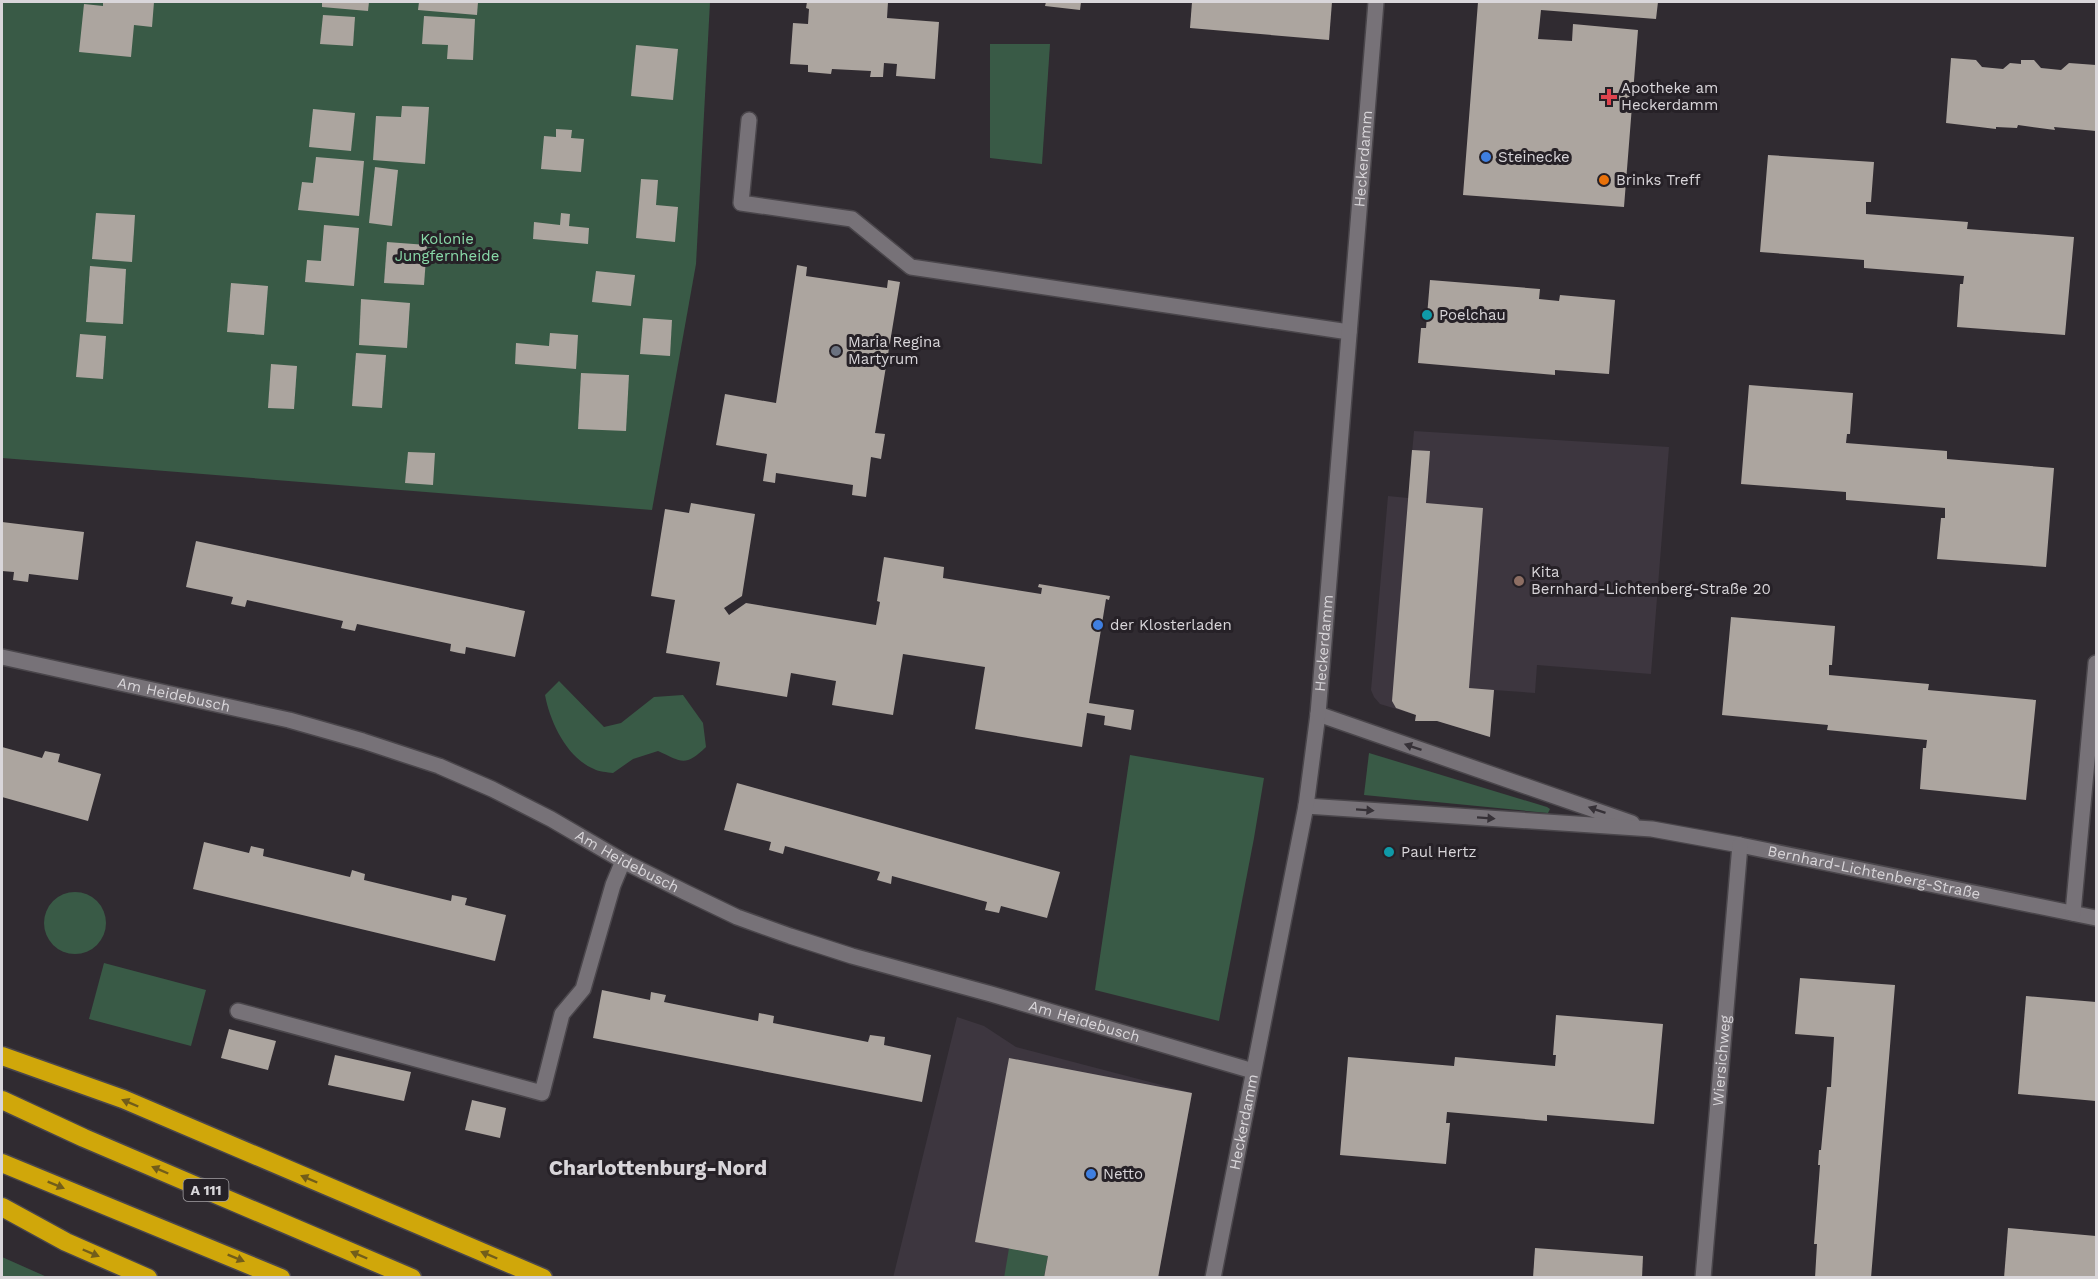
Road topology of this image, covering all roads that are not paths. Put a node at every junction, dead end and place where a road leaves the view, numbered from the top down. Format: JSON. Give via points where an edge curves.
{"nodes":[{"id":1,"x":1376,"y":2,"type":"edge"},
{"id":2,"x":749,"y":120,"type":"dead end"},
{"id":3,"x":1349,"y":332,"type":"junction"},
{"id":4,"x":2,"y":657,"type":"edge"},
{"id":5,"x":2097,"y":663,"type":"edge"},
{"id":6,"x":1318,"y":714,"type":"junction"},
{"id":7,"x":1306,"y":806,"type":"junction"},
{"id":8,"x":1652,"y":830,"type":"junction"},
{"id":9,"x":1740,"y":845,"type":"junction"},
{"id":10,"x":623,"y":861,"type":"junction"},
{"id":11,"x":2073,"y":914,"type":"junction"},
{"id":12,"x":2097,"y":918,"type":"edge"},
{"id":13,"x":238,"y":1011,"type":"dead end"},
{"id":14,"x":2,"y":1056,"type":"edge"},
{"id":15,"x":1254,"y":1071,"type":"junction"},
{"id":16,"x":2,"y":1100,"type":"edge"},
{"id":17,"x":2,"y":1163,"type":"edge"},
{"id":18,"x":2,"y":1208,"type":"edge"},
{"id":19,"x":148,"y":1278,"type":"edge"},
{"id":20,"x":281,"y":1278,"type":"edge"},
{"id":21,"x":412,"y":1278,"type":"edge"},
{"id":22,"x":543,"y":1278,"type":"edge"},
{"id":23,"x":1213,"y":1278,"type":"edge"},
{"id":24,"x":1703,"y":1278,"type":"edge"}],
"edges":[{"from":1,"to":3,"type":"street","name":"Heckerdamm"},
{"from":2,"to":3,"type":"street","via":[[741,203],[852,219],[911,267]]},
{"from":3,"to":6,"type":"street","name":"Heckerdamm"},
{"from":4,"to":10,"type":"street","name":"Am Heidebusch","via":[[289,720],[363,741],[439,766],[492,789]]},
{"from":5,"to":11,"type":"street"},
{"from":6,"to":7,"type":"street","name":"Heckerdamm"},
{"from":8,"to":6,"type":"street","name":"Bernhard-Lichtenberg-Straße","one_way":true},
{"from":7,"to":8,"type":"street","name":"Bernhard-Lichtenberg-Straße","one_way":true},
{"from":7,"to":15,"type":"street","name":"Heckerdamm"},
{"from":8,"to":9,"type":"street","name":"Bernhard-Lichtenberg-Straße"},
{"from":9,"to":11,"type":"street","name":"Bernhard-Lichtenberg-Straße"},
{"from":9,"to":24,"type":"street","name":"Wiersichweg"},
{"from":10,"to":13,"type":"street","via":[[584,989],[562,1014],[542,1093]]},
{"from":10,"to":15,"type":"street","name":"Am Heidebusch","via":[[737,916],[790,936]]},
{"from":11,"to":12,"type":"street","name":"Bernhard-Lichtenberg-Straße"},
{"from":22,"to":14,"type":"highway","one_way":true,"via":[[123,1100]]},
{"from":15,"to":23,"type":"street","name":"Heckerdamm"},
{"from":21,"to":16,"type":"highway","number":"A 111","one_way":true},
{"from":17,"to":20,"type":"highway","one_way":true},
{"from":18,"to":19,"type":"highway","one_way":true}]}
